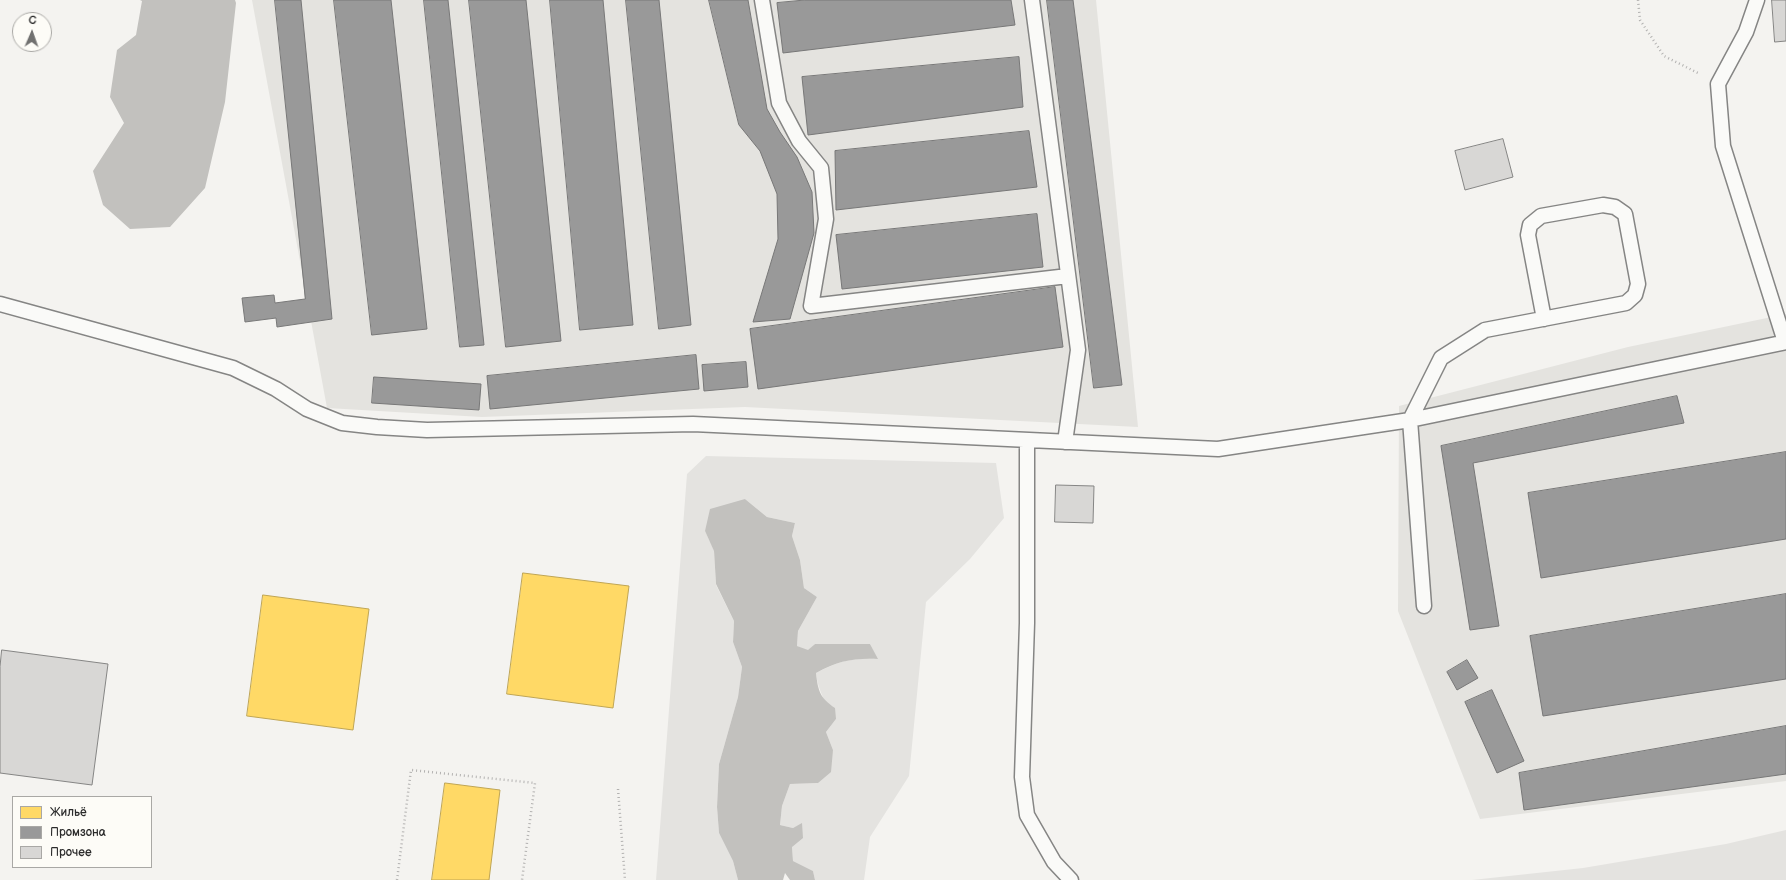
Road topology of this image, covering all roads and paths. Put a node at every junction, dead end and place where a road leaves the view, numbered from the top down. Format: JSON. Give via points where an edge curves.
{"nodes":[{"id":1,"x":762,"y":0,"type":"edge"},
{"id":2,"x":1032,"y":0,"type":"edge"},
{"id":3,"x":1638,"y":0,"type":"edge"},
{"id":4,"x":1757,"y":0,"type":"edge"},
{"id":5,"x":1718,"y":84,"type":"junction"},
{"id":6,"x":1068,"y":276,"type":"junction"},
{"id":7,"x":0,"y":304,"type":"edge"},
{"id":8,"x":1544,"y":319,"type":"junction"},
{"id":9,"x":1786,"y":342,"type":"edge"},
{"id":10,"x":1410,"y":420,"type":"junction"},
{"id":11,"x":1027,"y":440,"type":"junction"},
{"id":12,"x":1065,"y":442,"type":"junction"},
{"id":13,"x":1424,"y":606,"type":"dead end"},
{"id":14,"x":618,"y":789,"type":"dead end"},
{"id":15,"x":397,"y":880,"type":"edge"},
{"id":16,"x":522,"y":880,"type":"edge"},
{"id":17,"x":625,"y":880,"type":"edge"},
{"id":18,"x":1071,"y":880,"type":"edge"}],
"edges":[{"from":1,"to":6,"type":"lane","via":[[779,103],[799,141],[821,168],[826,219],[811,306]]},
{"from":2,"to":6,"type":"lane"},
{"from":3,"to":5,"type":"path","via":[[1640,20],[1664,56]]},
{"from":4,"to":5,"type":"lane","via":[[1746,32]]},
{"from":5,"to":9,"type":"lane","via":[[1723,146]]},
{"from":6,"to":12,"type":"lane","via":[[1078,350]]},
{"from":7,"to":11,"type":"lane","via":[[233,368],[276,389],[307,409],[342,423],[427,430],[693,424]]},
{"from":8,"to":8,"type":"lane","via":[[1626,303],[1635,295],[1638,284],[1625,214],[1615,207],[1603,205],[1541,216],[1530,225],[1528,235]]},
{"from":8,"to":10,"type":"lane","via":[[1485,330],[1441,358]]},
{"from":9,"to":10,"type":"lane"},
{"from":10,"to":12,"type":"lane","via":[[1218,449]]},
{"from":10,"to":13,"type":"lane"},
{"from":11,"to":12,"type":"lane"},
{"from":11,"to":18,"type":"lane","via":[[1027,623],[1022,777],[1027,815],[1054,862]]},
{"from":14,"to":17,"type":"path"},
{"from":15,"to":16,"type":"path","via":[[411,770],[535,783]]}]}
